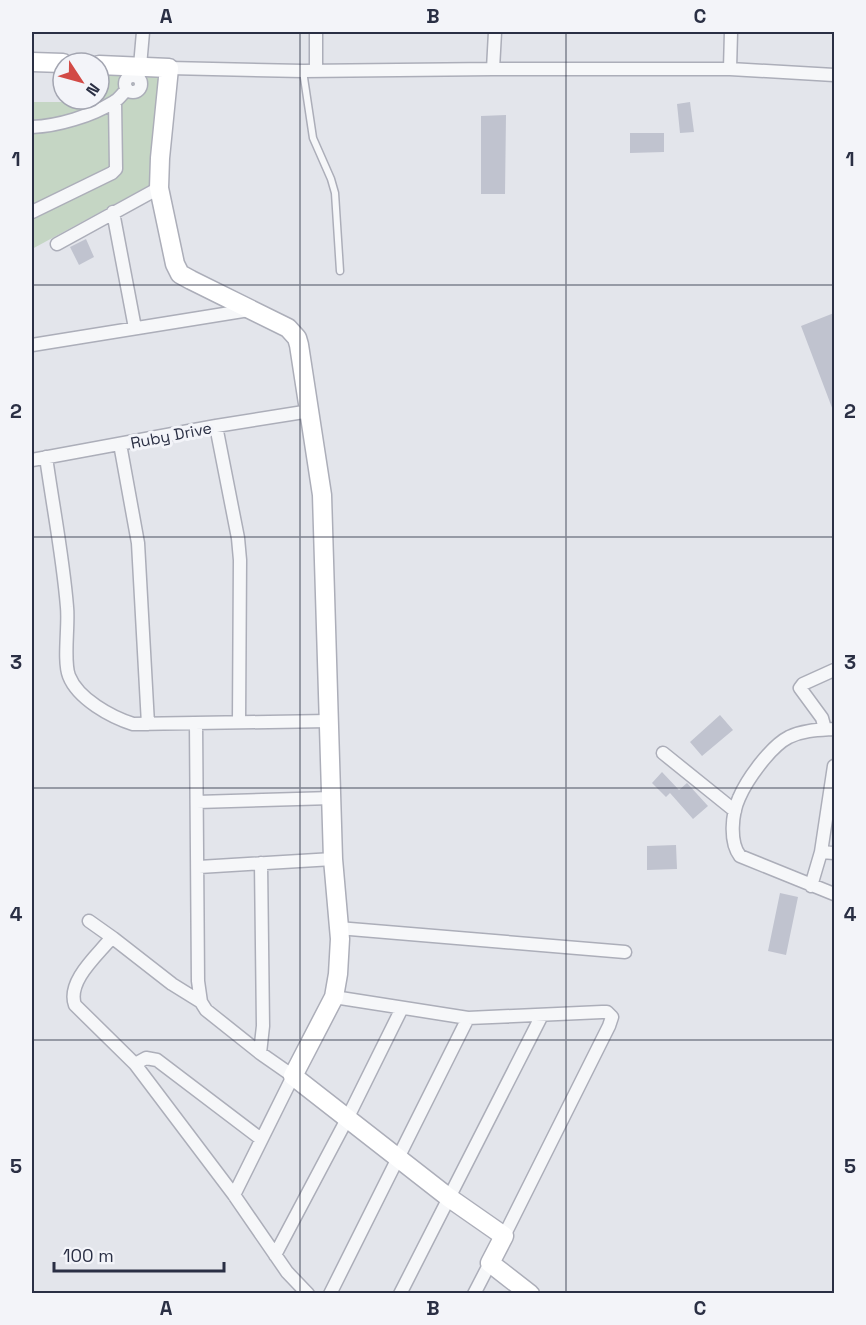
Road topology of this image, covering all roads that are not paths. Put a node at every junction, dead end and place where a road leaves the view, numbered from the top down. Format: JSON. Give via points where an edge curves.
{"nodes":[{"id":1,"x":143,"y":32,"type":"edge"},
{"id":2,"x":316,"y":32,"type":"edge"},
{"id":3,"x":495,"y":32,"type":"edge"},
{"id":4,"x":731,"y":32,"type":"edge"},
{"id":5,"x":32,"y":62,"type":"edge"},
{"id":6,"x":51,"y":63,"type":"edge"},
{"id":7,"x":111,"y":67,"type":"edge"},
{"id":8,"x":170,"y":68,"type":"junction"},
{"id":9,"x":493,"y":69,"type":"junction"},
{"id":10,"x":730,"y":69,"type":"junction"},
{"id":11,"x":134,"y":70,"type":"junction"},
{"id":12,"x":309,"y":71,"type":"junction"},
{"id":13,"x":834,"y":75,"type":"edge"},
{"id":14,"x":115,"y":101,"type":"junction"},
{"id":15,"x":32,"y":127,"type":"edge"},
{"id":16,"x":159,"y":188,"type":"junction"},
{"id":17,"x":32,"y":212,"type":"edge"},
{"id":18,"x":113,"y":212,"type":"junction"},
{"id":19,"x":57,"y":244,"type":"dead end"},
{"id":20,"x":340,"y":271,"type":"dead end"},
{"id":21,"x":251,"y":309,"type":"junction"},
{"id":22,"x":135,"y":328,"type":"junction"},
{"id":23,"x":32,"y":345,"type":"edge"},
{"id":24,"x":310,"y":411,"type":"junction"},
{"id":25,"x":216,"y":426,"type":"junction"},
{"id":26,"x":120,"y":444,"type":"junction"},
{"id":27,"x":46,"y":458,"type":"junction"},
{"id":28,"x":32,"y":460,"type":"edge"},
{"id":29,"x":834,"y":670,"type":"edge"},
{"id":30,"x":239,"y":721,"type":"junction"},
{"id":31,"x":329,"y":721,"type":"junction"},
{"id":32,"x":196,"y":723,"type":"junction"},
{"id":33,"x":148,"y":724,"type":"junction"},
{"id":34,"x":830,"y":729,"type":"edge"},
{"id":35,"x":663,"y":753,"type":"dead end"},
{"id":36,"x":834,"y":766,"type":"edge"},
{"id":37,"x":332,"y":798,"type":"junction"},
{"id":38,"x":197,"y":802,"type":"junction"},
{"id":39,"x":735,"y":810,"type":"junction"},
{"id":40,"x":821,"y":852,"type":"junction"},
{"id":41,"x":834,"y":853,"type":"edge"},
{"id":42,"x":333,"y":859,"type":"junction"},
{"id":43,"x":261,"y":863,"type":"junction"},
{"id":44,"x":199,"y":867,"type":"junction"},
{"id":45,"x":811,"y":886,"type":"junction"},
{"id":46,"x":834,"y":894,"type":"edge"},
{"id":47,"x":89,"y":921,"type":"dead end"},
{"id":48,"x":338,"y":928,"type":"junction"},
{"id":49,"x":113,"y":938,"type":"junction"},
{"id":50,"x":625,"y":952,"type":"dead end"},
{"id":51,"x":334,"y":997,"type":"junction"},
{"id":52,"x":201,"y":1002,"type":"junction"},
{"id":53,"x":402,"y":1008,"type":"junction"},
{"id":54,"x":542,"y":1015,"type":"junction"},
{"id":55,"x":468,"y":1018,"type":"junction"},
{"id":56,"x":260,"y":1053,"type":"junction"},
{"id":57,"x":135,"y":1064,"type":"junction"},
{"id":58,"x":293,"y":1076,"type":"junction"},
{"id":59,"x":347,"y":1119,"type":"junction"},
{"id":60,"x":261,"y":1139,"type":"junction"},
{"id":61,"x":399,"y":1158,"type":"junction"},
{"id":62,"x":234,"y":1195,"type":"junction"},
{"id":63,"x":448,"y":1197,"type":"junction"},
{"id":64,"x":504,"y":1236,"type":"junction"},
{"id":65,"x":275,"y":1255,"type":"junction"},
{"id":66,"x":490,"y":1263,"type":"junction"},
{"id":67,"x":308,"y":1293,"type":"edge"},
{"id":68,"x":330,"y":1293,"type":"edge"},
{"id":69,"x":400,"y":1293,"type":"edge"},
{"id":70,"x":474,"y":1293,"type":"edge"},
{"id":71,"x":530,"y":1293,"type":"edge"}],
"edges":[{"from":1,"to":11,"type":"street"},
{"from":2,"to":12,"type":"street"},
{"from":3,"to":9,"type":"street"},
{"from":4,"to":10,"type":"street"},
{"from":5,"to":6,"type":"street"},
{"from":7,"to":11,"type":"street"},
{"from":8,"to":11,"type":"street"},
{"from":8,"to":12,"type":"street"},
{"from":8,"to":16,"type":"street"},
{"from":9,"to":10,"type":"street"},
{"from":9,"to":12,"type":"street"},
{"from":10,"to":13,"type":"street"},
{"from":11,"to":14,"type":"street","via":[[141,85],[135,92],[127,88]]},
{"from":12,"to":20,"type":"lane","via":[[313,138],[335,193]]},
{"from":14,"to":15,"type":"street","via":[[64,123]]},
{"from":14,"to":17,"type":"street","via":[[116,169]]},
{"from":16,"to":18,"type":"street"},
{"from":16,"to":21,"type":"street","via":[[180,274]]},
{"from":18,"to":19,"type":"street"},
{"from":18,"to":22,"type":"street"},
{"from":21,"to":22,"type":"street"},
{"from":21,"to":24,"type":"street","via":[[288,328],[297,338]]},
{"from":22,"to":23,"type":"street"},
{"from":24,"to":25,"type":"street","name":"Ruby Drive"},
{"from":24,"to":31,"type":"street","via":[[322,495]]},
{"from":25,"to":26,"type":"street","name":"Ruby Drive"},
{"from":25,"to":30,"type":"street","via":[[240,560]]},
{"from":26,"to":27,"type":"street","name":"Ruby Drive"},
{"from":26,"to":33,"type":"street","via":[[138,543]]},
{"from":27,"to":28,"type":"street","name":"Ruby Drive"},
{"from":27,"to":33,"type":"street","via":[[66,595],[68,675],[103,711],[133,724]]},
{"from":29,"to":34,"type":"street","via":[[800,688]]},
{"from":30,"to":31,"type":"street"},
{"from":30,"to":32,"type":"street"},
{"from":31,"to":37,"type":"street"},
{"from":32,"to":33,"type":"street"},
{"from":32,"to":38,"type":"street"},
{"from":34,"to":39,"type":"street","via":[[804,731],[775,747],[739,798]]},
{"from":35,"to":39,"type":"street"},
{"from":36,"to":40,"type":"street"},
{"from":37,"to":38,"type":"street"},
{"from":37,"to":42,"type":"street"},
{"from":38,"to":44,"type":"street"},
{"from":39,"to":45,"type":"street","via":[[733,828],[740,856]]},
{"from":40,"to":41,"type":"street"},
{"from":40,"to":45,"type":"street"},
{"from":42,"to":43,"type":"street"},
{"from":42,"to":48,"type":"street"},
{"from":43,"to":44,"type":"street"},
{"from":43,"to":56,"type":"street"},
{"from":44,"to":52,"type":"street"},
{"from":45,"to":46,"type":"street"},
{"from":47,"to":49,"type":"street"},
{"from":48,"to":50,"type":"street"},
{"from":48,"to":51,"type":"street"},
{"from":49,"to":52,"type":"street"},
{"from":49,"to":57,"type":"street","via":[[80,978],[73,999]]},
{"from":51,"to":53,"type":"street"},
{"from":51,"to":58,"type":"street"},
{"from":52,"to":56,"type":"street"},
{"from":53,"to":55,"type":"street"},
{"from":53,"to":59,"type":"street"},
{"from":54,"to":55,"type":"street"},
{"from":54,"to":63,"type":"street"},
{"from":54,"to":64,"type":"street","via":[[608,1012],[612,1021]]},
{"from":55,"to":61,"type":"street"},
{"from":56,"to":58,"type":"street"},
{"from":57,"to":60,"type":"street","via":[[146,1058],[157,1060]]},
{"from":57,"to":62,"type":"street"},
{"from":58,"to":59,"type":"street"},
{"from":58,"to":60,"type":"street"},
{"from":59,"to":61,"type":"street"},
{"from":59,"to":65,"type":"street"},
{"from":60,"to":62,"type":"street"},
{"from":61,"to":63,"type":"street"},
{"from":61,"to":68,"type":"street"},
{"from":62,"to":65,"type":"street"},
{"from":63,"to":64,"type":"street"},
{"from":63,"to":69,"type":"street"},
{"from":64,"to":66,"type":"street"},
{"from":65,"to":67,"type":"street","via":[[291,1278]]},
{"from":66,"to":70,"type":"street"},
{"from":66,"to":71,"type":"street"}]}
